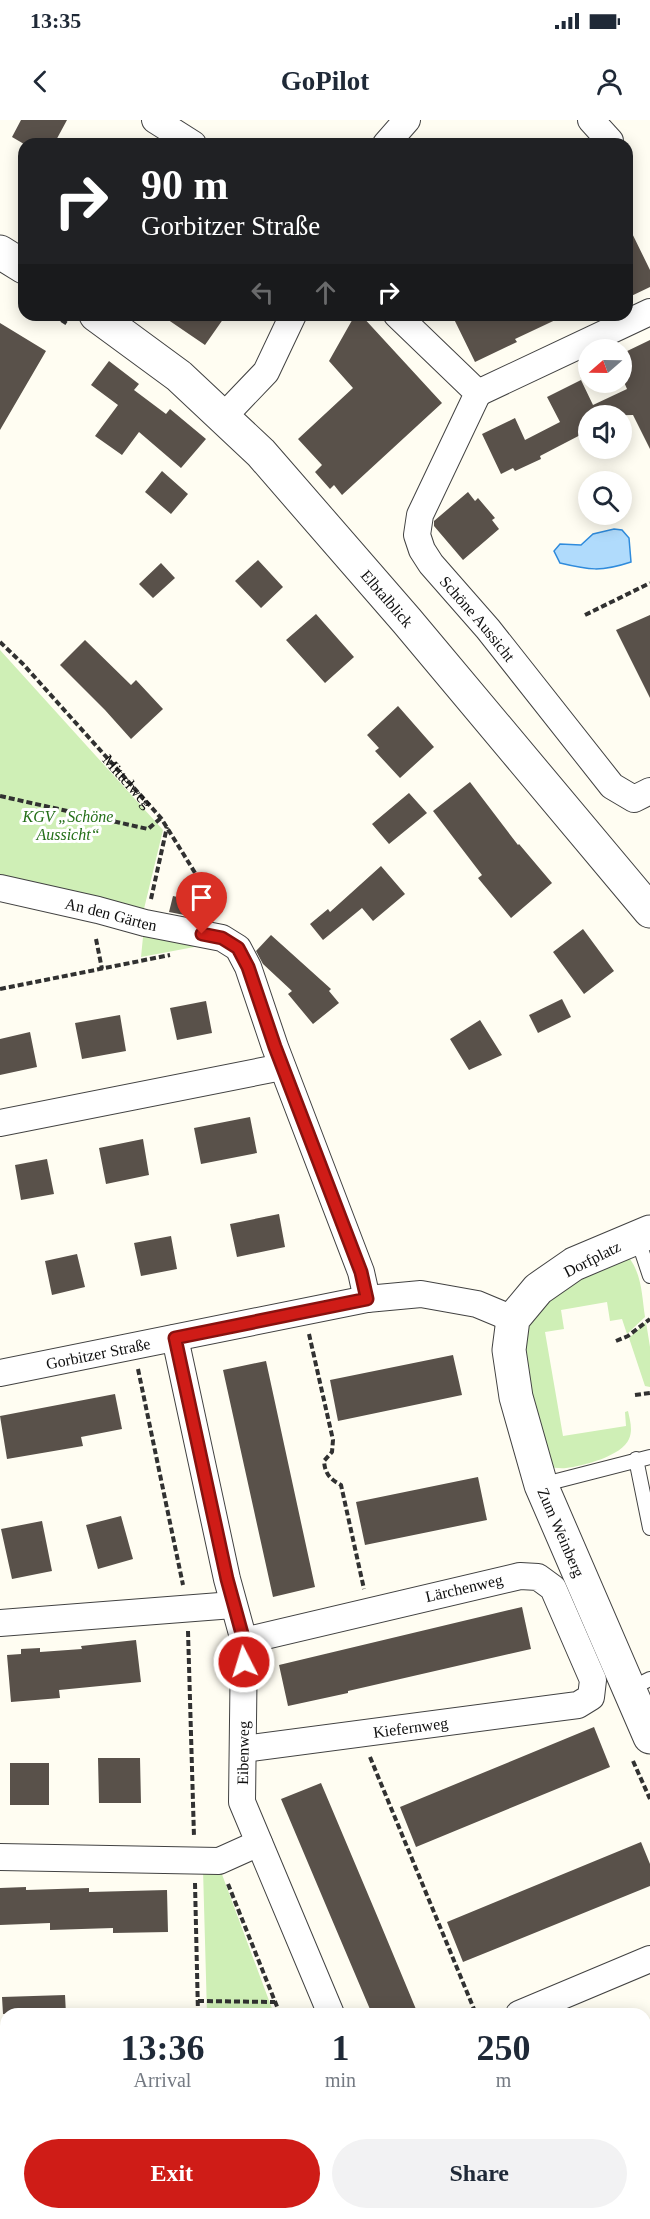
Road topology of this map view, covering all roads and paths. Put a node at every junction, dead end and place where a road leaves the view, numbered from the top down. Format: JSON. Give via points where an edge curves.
{"nodes":[{"id":1,"x":155,"y":120,"type":"edge"},
{"id":2,"x":407,"y":120,"type":"edge"},
{"id":3,"x":591,"y":120,"type":"edge"},
{"id":4,"x":184,"y":138,"type":"edge"},
{"id":5,"x":391,"y":138,"type":"edge"},
{"id":6,"x":607,"y":138,"type":"edge"},
{"id":7,"x":650,"y":312,"type":"edge"},
{"id":8,"x":633,"y":320,"type":"edge"},
{"id":9,"x":104,"y":321,"type":"edge"},
{"id":10,"x":290,"y":321,"type":"edge"},
{"id":11,"x":403,"y":321,"type":"edge"},
{"id":12,"x":631,"y":321,"type":"edge"},
{"id":13,"x":477,"y":393,"type":"junction"},
{"id":14,"x":224,"y":416,"type":"junction"},
{"id":15,"x":650,"y":583,"type":"edge"},
{"id":16,"x":585,"y":615,"type":"dead end"},
{"id":17,"x":0,"y":642,"type":"edge"},
{"id":18,"x":650,"y":791,"type":"edge"},
{"id":19,"x":0,"y":796,"type":"edge"},
{"id":20,"x":161,"y":818,"type":"junction"},
{"id":21,"x":167,"y":827,"type":"junction"},
{"id":22,"x":0,"y":888,"type":"edge"},
{"id":23,"x":650,"y":911,"type":"edge"},
{"id":24,"x":145,"y":923,"type":"junction"},
{"id":25,"x":222,"y":938,"type":"junction"},
{"id":26,"x":96,"y":939,"type":"dead end"},
{"id":27,"x":178,"y":953,"type":"dead end"},
{"id":28,"x":102,"y":969,"type":"junction"},
{"id":29,"x":0,"y":989,"type":"edge"},
{"id":30,"x":282,"y":1067,"type":"junction"},
{"id":31,"x":0,"y":1123,"type":"edge"},
{"id":32,"x":643,"y":1234,"type":"edge"},
{"id":33,"x":650,"y":1276,"type":"edge"},
{"id":34,"x":367,"y":1299,"type":"junction"},
{"id":35,"x":513,"y":1319,"type":"junction"},
{"id":36,"x":650,"y":1319,"type":"edge"},
{"id":37,"x":310,"y":1337,"type":"dead end"},
{"id":38,"x":175,"y":1338,"type":"junction"},
{"id":39,"x":616,"y":1341,"type":"dead end"},
{"id":40,"x":133,"y":1346,"type":"junction"},
{"id":41,"x":0,"y":1373,"type":"edge"},
{"id":42,"x":650,"y":1393,"type":"edge"},
{"id":43,"x":635,"y":1395,"type":"dead end"},
{"id":44,"x":650,"y":1457,"type":"edge"},
{"id":45,"x":636,"y":1459,"type":"junction"},
{"id":46,"x":541,"y":1485,"type":"junction"},
{"id":47,"x":650,"y":1528,"type":"edge"},
{"id":48,"x":233,"y":1605,"type":"junction"},
{"id":49,"x":188,"y":1607,"type":"junction"},
{"id":50,"x":369,"y":1610,"type":"junction"},
{"id":51,"x":0,"y":1623,"type":"edge"},
{"id":52,"x":244,"y":1641,"type":"junction"},
{"id":53,"x":640,"y":1684,"type":"edge"},
{"id":54,"x":578,"y":1705,"type":"joint"},
{"id":55,"x":649,"y":1733,"type":"edge"},
{"id":56,"x":360,"y":1734,"type":"junction"},
{"id":57,"x":244,"y":1749,"type":"junction"},
{"id":58,"x":643,"y":1783,"type":"dead end"},
{"id":59,"x":650,"y":1799,"type":"edge"},
{"id":60,"x":259,"y":1844,"type":"junction"},
{"id":61,"x":0,"y":1857,"type":"edge"},
{"id":62,"x":207,"y":1861,"type":"junction"},
{"id":63,"x":650,"y":1959,"type":"edge"},
{"id":64,"x":198,"y":2001,"type":"junction"},
{"id":65,"x":275,"y":2002,"type":"junction"},
{"id":66,"x":198,"y":2008,"type":"edge"},
{"id":67,"x":278,"y":2008,"type":"edge"},
{"id":68,"x":328,"y":2008,"type":"edge"},
{"id":69,"x":474,"y":2008,"type":"edge"},
{"id":70,"x":533,"y":2008,"type":"edge"}],
"edges":[{"from":1,"to":4,"type":"street"},
{"from":2,"to":5,"type":"street"},
{"from":3,"to":6,"type":"street"},
{"from":7,"to":8,"type":"street"},
{"from":9,"to":14,"type":"street","name":"Elbtalblick","via":[[179,376]]},
{"from":10,"to":14,"type":"street","via":[[266,372]]},
{"from":11,"to":13,"type":"street"},
{"from":12,"to":13,"type":"street"},
{"from":13,"to":18,"type":"street","name":"Schöne Aussicht","via":[[420,515],[417,535],[422,550],[612,786],[634,799]]},
{"from":14,"to":23,"type":"street","name":"Elbtalblick","via":[[267,459],[393,604]]},
{"from":15,"to":16,"type":"path"},
{"from":17,"to":20,"type":"path","name":"Mittelweg"},
{"from":19,"to":20,"type":"path","via":[[148,829]]},
{"from":20,"to":21,"type":"path","name":"Mittelweg"},
{"from":21,"to":24,"type":"path"},
{"from":21,"to":25,"type":"path","name":"Mittelweg","via":[[226,922]]},
{"from":22,"to":24,"type":"street","name":"An den Gärten"},
{"from":24,"to":25,"type":"street","name":"An den Gärten"},
{"from":25,"to":30,"type":"street","via":[[238,948],[248,967]]},
{"from":26,"to":28,"type":"path"},
{"from":27,"to":28,"type":"path"},
{"from":28,"to":29,"type":"path"},
{"from":30,"to":31,"type":"street"},
{"from":30,"to":34,"type":"street","via":[[361,1272]]},
{"from":32,"to":33,"type":"lane"},
{"from":32,"to":35,"type":"street","name":"Dorfplatz","via":[[574,1264],[538,1289]]},
{"from":34,"to":35,"type":"street","name":"Gorbitzer Straße","via":[[421,1294],[477,1304]]},
{"from":34,"to":38,"type":"street","name":"Gorbitzer Straße"},
{"from":35,"to":46,"type":"street","name":"Zum Weinberg","via":[[509,1350],[516,1397]]},
{"from":36,"to":39,"type":"path"},
{"from":37,"to":50,"type":"path","via":[[333,1440],[324,1472],[341,1485]]},
{"from":38,"to":40,"type":"street","name":"Gorbitzer Straße"},
{"from":38,"to":48,"type":"street","name":"Eibenweg"},
{"from":40,"to":41,"type":"street","name":"Gorbitzer Straße"},
{"from":40,"to":49,"type":"path"},
{"from":42,"to":43,"type":"path"},
{"from":44,"to":45,"type":"lane"},
{"from":45,"to":46,"type":"lane"},
{"from":45,"to":47,"type":"lane"},
{"from":46,"to":53,"type":"street","name":"Zum Weinberg"},
{"from":48,"to":49,"type":"street"},
{"from":48,"to":52,"type":"street","name":"Eibenweg"},
{"from":49,"to":51,"type":"street"},
{"from":49,"to":62,"type":"path"},
{"from":50,"to":52,"type":"street","name":"Lärchenweg"},
{"from":50,"to":54,"type":"street","name":"Lärchenweg","via":[[520,1576],[538,1577],[553,1588],[593,1680],[591,1697]]},
{"from":52,"to":57,"type":"street","name":"Eibenweg"},
{"from":53,"to":55,"type":"street","name":"Zum Weinberg"},
{"from":54,"to":56,"type":"street","name":"Kiefernweg"},
{"from":56,"to":57,"type":"street","name":"Kiefernweg"},
{"from":56,"to":69,"type":"path"},
{"from":57,"to":60,"type":"street","name":"Eibenweg","via":[[242,1802]]},
{"from":58,"to":59,"type":"path"},
{"from":60,"to":62,"type":"street"},
{"from":60,"to":68,"type":"street","name":"Eibenweg"},
{"from":61,"to":62,"type":"street"},
{"from":62,"to":64,"type":"path"},
{"from":62,"to":65,"type":"path"},
{"from":63,"to":70,"type":"street"},
{"from":64,"to":65,"type":"path"},
{"from":64,"to":66,"type":"path"},
{"from":65,"to":67,"type":"path"}]}
